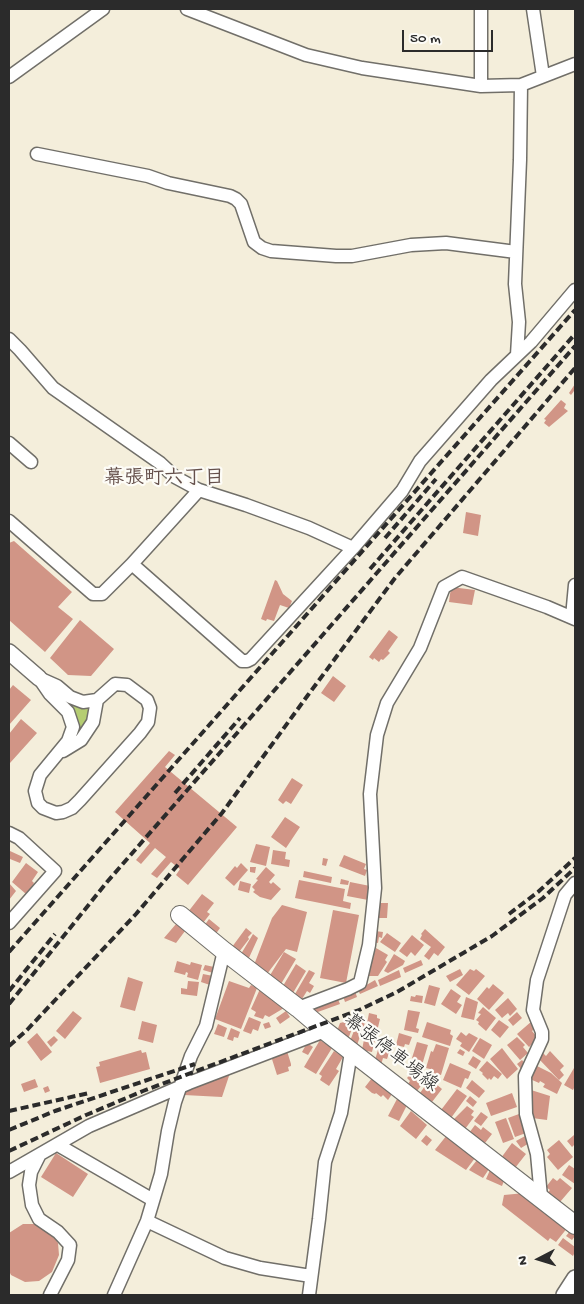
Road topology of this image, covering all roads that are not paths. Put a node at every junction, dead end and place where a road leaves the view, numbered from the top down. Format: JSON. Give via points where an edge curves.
{"nodes":[{"id":1,"x":103,"y":9,"type":"edge"},
{"id":2,"x":187,"y":9,"type":"edge"},
{"id":3,"x":481,"y":9,"type":"edge"},
{"id":4,"x":533,"y":9,"type":"edge"},
{"id":5,"x":575,"y":64,"type":"edge"},
{"id":6,"x":543,"y":76,"type":"junction"},
{"id":7,"x":9,"y":77,"type":"edge"},
{"id":8,"x":520,"y":84,"type":"junction"},
{"id":9,"x":480,"y":86,"type":"junction"},
{"id":10,"x":37,"y":154,"type":"dead end"},
{"id":11,"x":516,"y":252,"type":"junction"},
{"id":12,"x":575,"y":290,"type":"edge"},
{"id":13,"x":9,"y":339,"type":"edge"},
{"id":14,"x":517,"y":355,"type":"junction"},
{"id":15,"x":9,"y":443,"type":"edge"},
{"id":16,"x":31,"y":462,"type":"dead end"},
{"id":17,"x":199,"y":490,"type":"junction"},
{"id":18,"x":9,"y":521,"type":"edge"},
{"id":19,"x":353,"y":548,"type":"junction"},
{"id":20,"x":132,"y":564,"type":"junction"},
{"id":21,"x":575,"y":585,"type":"edge"},
{"id":22,"x":574,"y":618,"type":"edge"},
{"id":23,"x":9,"y":652,"type":"edge"},
{"id":24,"x":39,"y":678,"type":"junction"},
{"id":25,"x":97,"y":700,"type":"junction"},
{"id":26,"x":56,"y":755,"type":"junction"},
{"id":27,"x":9,"y":833,"type":"edge"},
{"id":28,"x":575,"y":883,"type":"edge"},
{"id":29,"x":180,"y":915,"type":"dead end"},
{"id":30,"x":9,"y":923,"type":"edge"},
{"id":31,"x":224,"y":951,"type":"junction"},
{"id":32,"x":298,"y":1008,"type":"junction"},
{"id":33,"x":325,"y":1031,"type":"junction"},
{"id":34,"x":351,"y":1052,"type":"junction"},
{"id":35,"x":180,"y":1088,"type":"junction"},
{"id":36,"x":58,"y":1145,"type":"junction"},
{"id":37,"x":40,"y":1154,"type":"junction"},
{"id":38,"x":9,"y":1172,"type":"edge"},
{"id":39,"x":541,"y":1197,"type":"junction"},
{"id":40,"x":153,"y":1200,"type":"junction"},
{"id":41,"x":147,"y":1221,"type":"junction"},
{"id":42,"x":575,"y":1224,"type":"edge"},
{"id":43,"x":312,"y":1276,"type":"junction"},
{"id":44,"x":575,"y":1278,"type":"edge"},
{"id":45,"x":50,"y":1295,"type":"edge"},
{"id":46,"x":114,"y":1295,"type":"edge"},
{"id":47,"x":309,"y":1295,"type":"edge"},
{"id":48,"x":564,"y":1295,"type":"edge"}],
"edges":[{"from":1,"to":7,"type":"street"},
{"from":2,"to":9,"type":"street","via":[[306,56]]},
{"from":3,"to":9,"type":"street"},
{"from":4,"to":6,"type":"street"},
{"from":5,"to":6,"type":"street"},
{"from":6,"to":8,"type":"street"},
{"from":8,"to":9,"type":"street"},
{"from":8,"to":11,"type":"street"},
{"from":10,"to":11,"type":"street","via":[[230,196],[240,204],[254,242],[271,251],[352,256],[411,245],[446,243]]},
{"from":11,"to":14,"type":"street"},
{"from":12,"to":14,"type":"street"},
{"from":13,"to":17,"type":"street","via":[[53,388],[175,477]]},
{"from":14,"to":19,"type":"street","via":[[420,461],[402,491]]},
{"from":15,"to":16,"type":"street"},
{"from":17,"to":19,"type":"street","via":[[291,521]]},
{"from":17,"to":20,"type":"street"},
{"from":18,"to":20,"type":"street","via":[[93,594],[102,594]]},
{"from":19,"to":20,"type":"street","via":[[247,661],[242,661]]},
{"from":21,"to":22,"type":"street"},
{"from":22,"to":32,"type":"street","via":[[462,577],[444,587],[420,648],[387,703],[377,735],[370,808],[375,888],[369,945],[360,983]]},
{"from":23,"to":24,"type":"street"},
{"from":24,"to":25,"type":"street","via":[[82,702]]},
{"from":24,"to":26,"type":"street","via":[[68,712],[73,726],[68,741]]},
{"from":25,"to":26,"type":"street","via":[[93,722],[81,740]]},
{"from":25,"to":26,"type":"street","via":[[115,684],[127,685],[147,700],[150,708],[148,722],[72,808],[56,813],[38,803],[35,791],[40,775]]},
{"from":27,"to":30,"type":"street","via":[[19,838],[55,871]]},
{"from":28,"to":39,"type":"street","via":[[565,895],[537,980],[533,1010],[542,1039],[526,1076],[526,1114],[537,1154]]},
{"from":29,"to":31,"type":"main road","name":"幕張停車場線"},
{"from":31,"to":32,"type":"main road","name":"幕張停車場線"},
{"from":31,"to":35,"type":"street","via":[[206,1026]]},
{"from":32,"to":33,"type":"main road","name":"幕張停車場線"},
{"from":33,"to":34,"type":"main road","name":"幕張停車場線"},
{"from":33,"to":35,"type":"street"},
{"from":34,"to":39,"type":"main road","name":"幕張停車場線"},
{"from":34,"to":43,"type":"street","via":[[341,1113],[324,1162]]},
{"from":35,"to":36,"type":"street","via":[[89,1126]]},
{"from":35,"to":40,"type":"street"},
{"from":36,"to":37,"type":"street"},
{"from":36,"to":40,"type":"street"},
{"from":37,"to":38,"type":"street"},
{"from":37,"to":45,"type":"street","via":[[29,1185],[32,1205],[39,1218],[70,1245],[68,1260]]},
{"from":39,"to":42,"type":"main road","name":"幕張停車場線"},
{"from":40,"to":41,"type":"street"},
{"from":41,"to":43,"type":"street","via":[[225,1258],[260,1268]]},
{"from":41,"to":46,"type":"street"},
{"from":43,"to":47,"type":"street"},
{"from":44,"to":48,"type":"street"}]}
